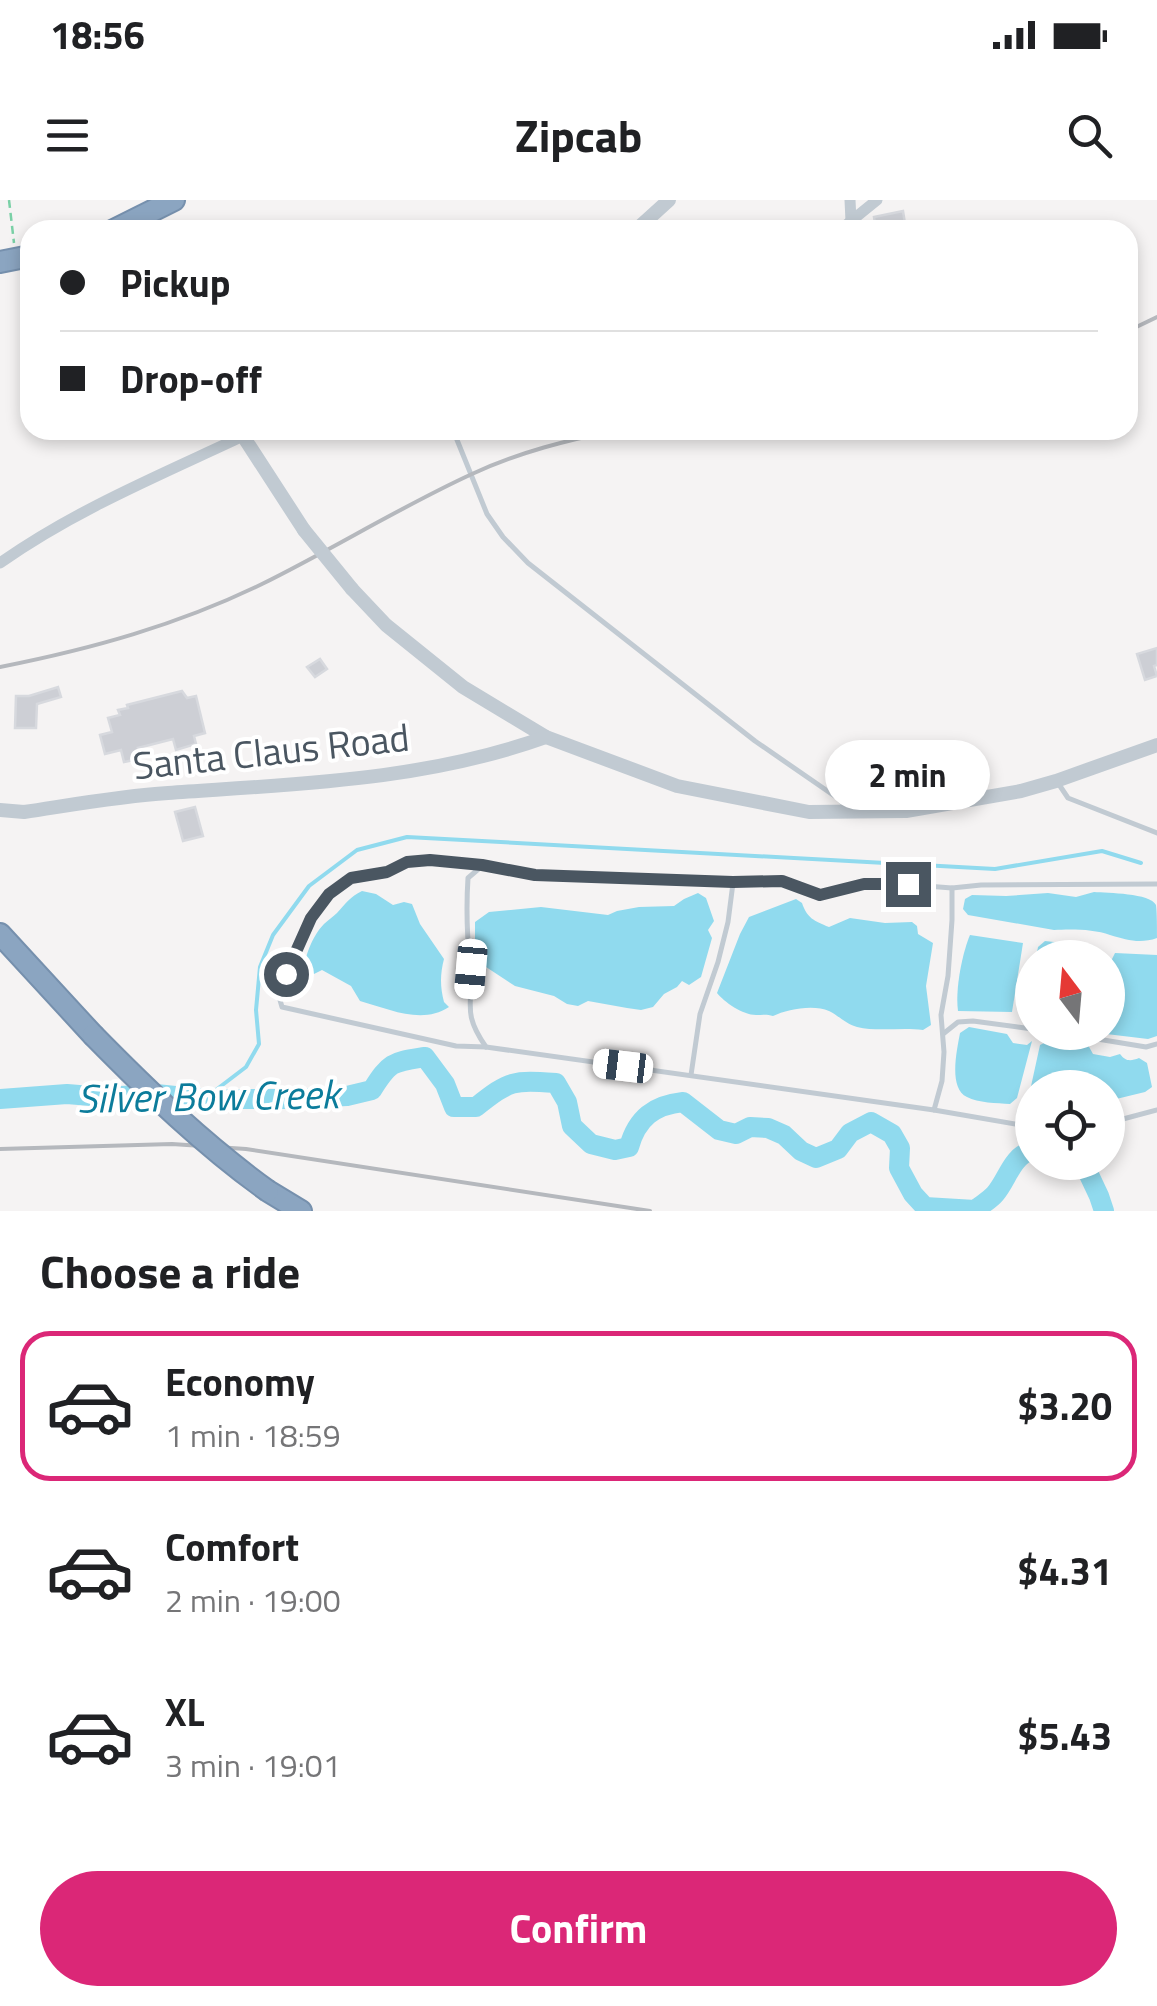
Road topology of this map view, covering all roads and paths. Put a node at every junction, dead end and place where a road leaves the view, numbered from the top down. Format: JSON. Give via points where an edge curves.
{"nodes":[{"id":1,"x":9,"y":200,"type":"edge"},
{"id":2,"x":174,"y":200,"type":"edge"},
{"id":3,"x":669,"y":200,"type":"edge"},
{"id":4,"x":850,"y":200,"type":"edge"},
{"id":5,"x":877,"y":200,"type":"edge"},
{"id":6,"x":134,"y":220,"type":"edge"},
{"id":7,"x":647,"y":220,"type":"edge"},
{"id":8,"x":851,"y":220,"type":"joint"},
{"id":9,"x":15,"y":259,"type":"edge"},
{"id":10,"x":234,"y":440,"type":"edge"},
{"id":11,"x":253,"y":440,"type":"edge"},
{"id":12,"x":456,"y":440,"type":"edge"},
{"id":13,"x":0,"y":563,"type":"edge"},
{"id":14,"x":546,"y":737,"type":"junction"},
{"id":15,"x":1157,"y":745,"type":"edge"},
{"id":16,"x":1056,"y":781,"type":"junction"},
{"id":17,"x":0,"y":810,"type":"edge"},
{"id":18,"x":850,"y":811,"type":"junction"},
{"id":19,"x":1157,"y":833,"type":"edge"},
{"id":20,"x":482,"y":865,"type":"junction"},
{"id":21,"x":733,"y":882,"type":"junction"},
{"id":22,"x":1157,"y":884,"type":"edge"},
{"id":23,"x":952,"y":888,"type":"junction"},
{"id":24,"x":0,"y":934,"type":"edge"},
{"id":25,"x":1015,"y":1028,"type":"edge"},
{"id":26,"x":943,"y":1034,"type":"junction"},
{"id":27,"x":1125,"y":1044,"type":"edge"},
{"id":28,"x":1157,"y":1044,"type":"edge"},
{"id":29,"x":486,"y":1047,"type":"junction"},
{"id":30,"x":691,"y":1075,"type":"junction"},
{"id":31,"x":934,"y":1110,"type":"junction"},
{"id":32,"x":1157,"y":1110,"type":"edge"},
{"id":33,"x":1125,"y":1118,"type":"edge"},
{"id":34,"x":1015,"y":1123,"type":"edge"},
{"id":35,"x":301,"y":1211,"type":"edge"}],
"edges":[{"from":1,"to":9,"type":"path"},
{"from":2,"to":6,"type":"highway"},
{"from":3,"to":7,"type":"street"},
{"from":4,"to":8,"type":"street"},
{"from":5,"to":8,"type":"street"},
{"from":10,"to":13,"type":"street","via":[[87,510]]},
{"from":11,"to":14,"type":"street","bridge":true,"via":[[304,530],[386,625],[463,686]]},
{"from":12,"to":18,"type":"lane","via":[[487,514],[528,563]]},
{"from":14,"to":17,"type":"street","name":"Santa Claus Road","via":[[445,766]]},
{"from":14,"to":18,"type":"street","via":[[677,786],[809,812]]},
{"from":15,"to":16,"type":"street"},
{"from":16,"to":18,"type":"street","via":[[906,811]]},
{"from":16,"to":19,"type":"lane","via":[[1068,798]]},
{"from":20,"to":21,"type":"lane","via":[[535,875]]},
{"from":20,"to":29,"type":"lane","via":[[468,878],[467,948],[469,1006]]},
{"from":20,"to":29,"type":"lane","via":[[407,862],[351,878],[311,918],[278,992],[282,1007]]},
{"from":21,"to":23,"type":"lane","via":[[782,881],[820,895],[864,884]]},
{"from":21,"to":30,"type":"lane"},
{"from":22,"to":23,"type":"lane"},
{"from":23,"to":26,"type":"lane"},
{"from":24,"to":35,"type":"highway","bridge":true,"via":[[185,1126]]},
{"from":25,"to":26,"type":"lane","via":[[958,1022]]},
{"from":26,"to":31,"type":"lane"},
{"from":27,"to":28,"type":"lane"},
{"from":29,"to":30,"type":"lane"},
{"from":30,"to":31,"type":"lane"},
{"from":31,"to":34,"type":"lane"},
{"from":32,"to":33,"type":"lane"}]}
